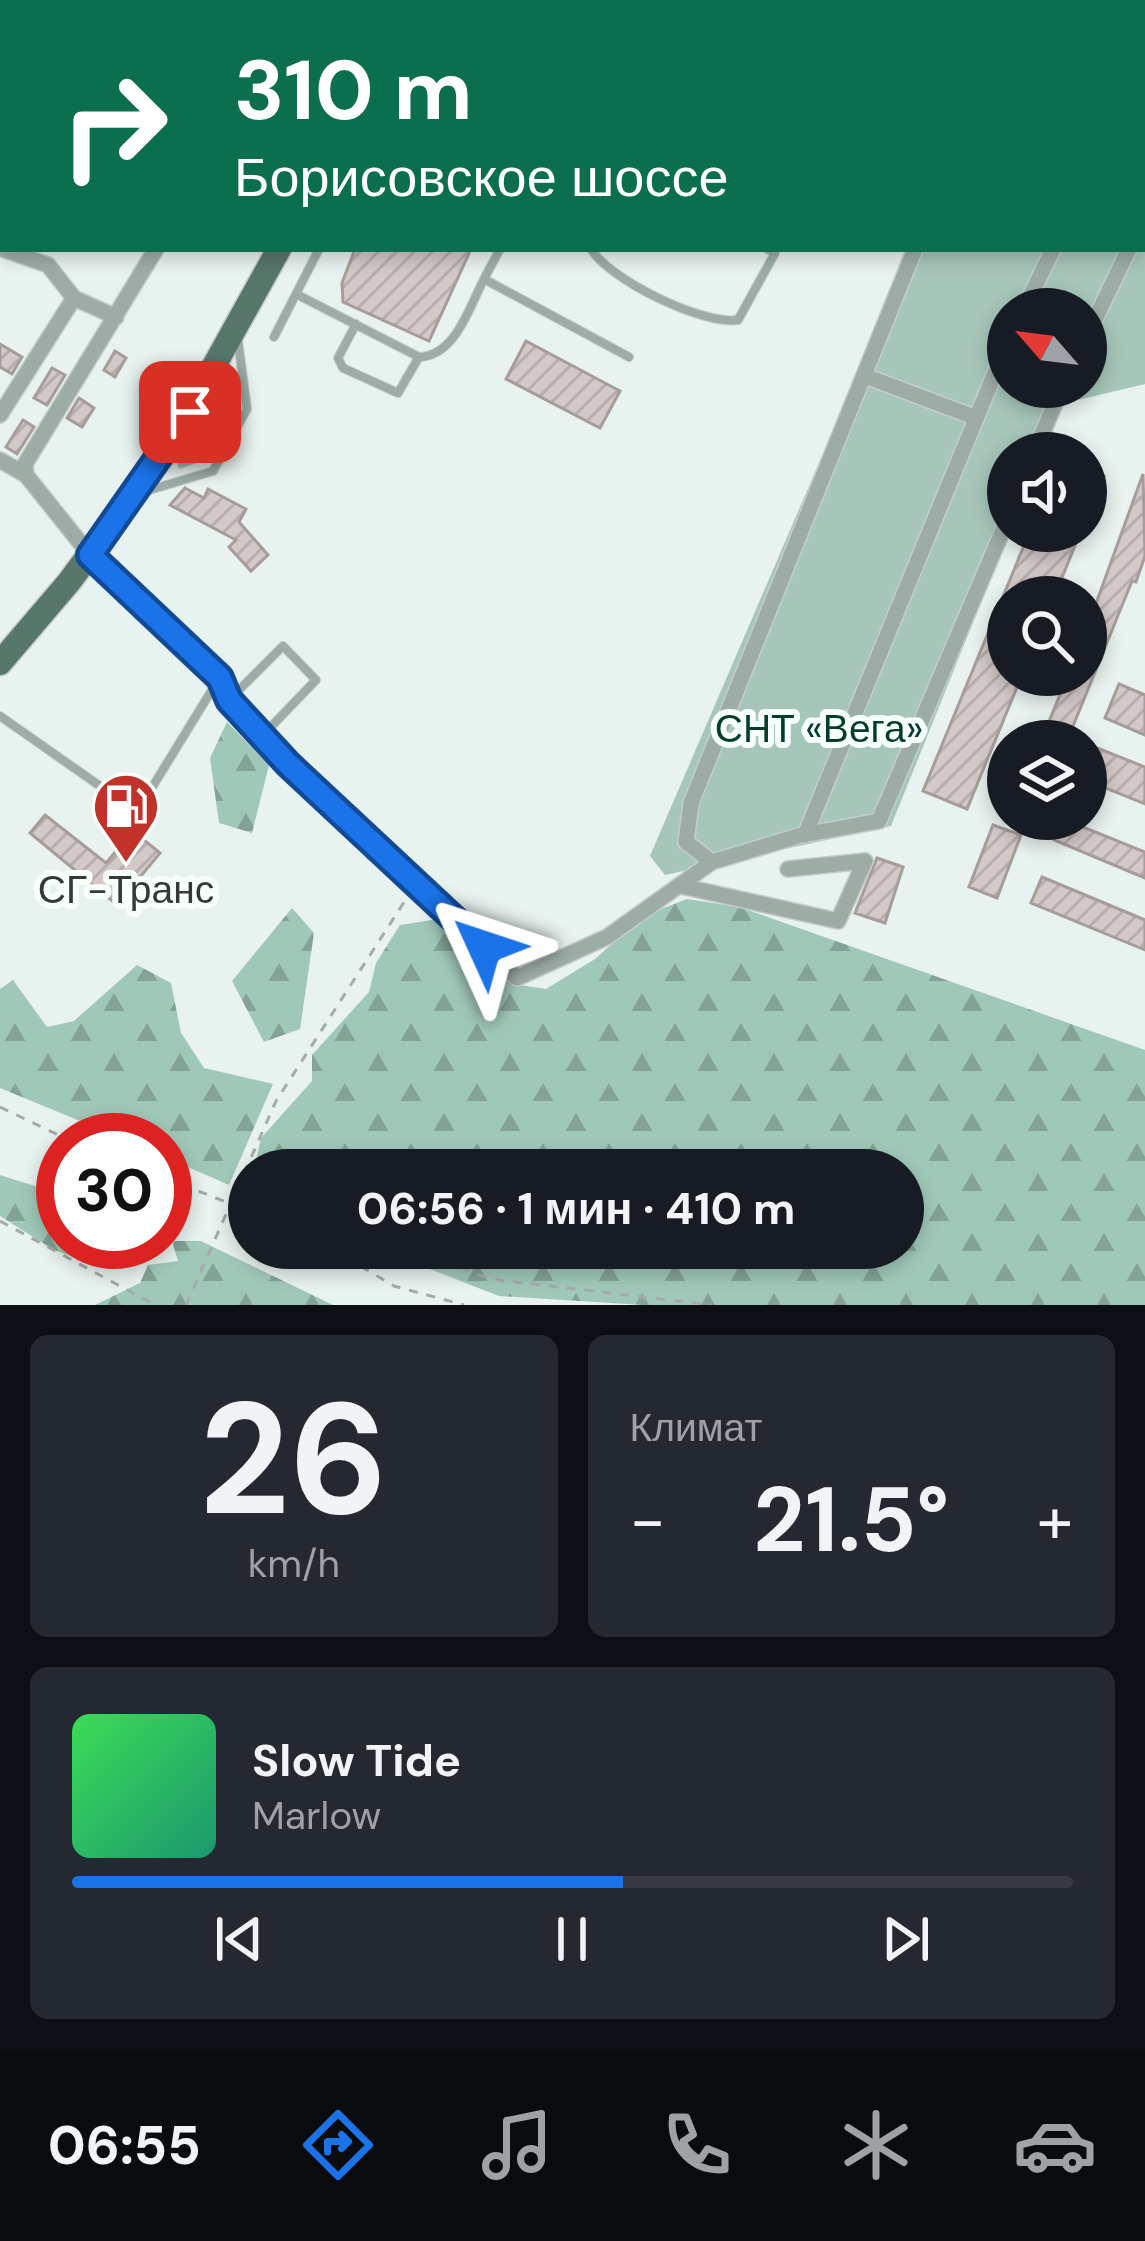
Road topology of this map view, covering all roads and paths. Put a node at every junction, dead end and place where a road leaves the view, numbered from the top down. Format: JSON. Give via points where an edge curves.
{"nodes":[{"id":1,"x":11,"y":252,"type":"edge"},
{"id":2,"x":154,"y":252,"type":"edge"},
{"id":3,"x":277,"y":252,"type":"edge"},
{"id":4,"x":317,"y":252,"type":"edge"},
{"id":5,"x":498,"y":252,"type":"edge"},
{"id":6,"x":593,"y":252,"type":"edge"},
{"id":7,"x":772,"y":252,"type":"edge"},
{"id":8,"x":914,"y":252,"type":"edge"},
{"id":9,"x":1051,"y":252,"type":"edge"},
{"id":10,"x":1128,"y":252,"type":"edge"},
{"id":11,"x":484,"y":280,"type":"junction"},
{"id":12,"x":1034,"y":288,"type":"edge"},
{"id":13,"x":296,"y":294,"type":"junction"},
{"id":14,"x":1107,"y":295,"type":"edge"},
{"id":15,"x":74,"y":298,"type":"junction"},
{"id":16,"x":116,"y":317,"type":"junction"},
{"id":17,"x":356,"y":324,"type":"junction"},
{"id":18,"x":236,"y":328,"type":"junction"},
{"id":19,"x":274,"y":337,"type":"dead end"},
{"id":20,"x":629,"y":357,"type":"dead end"},
{"id":21,"x":419,"y":358,"type":"junction"},
{"id":22,"x":868,"y":377,"type":"junction"},
{"id":23,"x":987,"y":388,"type":"edge"},
{"id":24,"x":0,"y":415,"type":"edge"},
{"id":25,"x":974,"y":417,"type":"junction"},
{"id":26,"x":0,"y":460,"type":"edge"},
{"id":27,"x":26,"y":475,"type":"junction"},
{"id":28,"x":136,"y":495,"type":"junction"},
{"id":29,"x":994,"y":552,"type":"edge"},
{"id":30,"x":90,"y":555,"type":"junction"},
{"id":31,"x":0,"y":663,"type":"edge"},
{"id":32,"x":220,"y":678,"type":"junction"},
{"id":33,"x":229,"y":700,"type":"junction"},
{"id":34,"x":0,"y":716,"type":"edge"},
{"id":35,"x":263,"y":735,"type":"junction"},
{"id":36,"x":805,"y":835,"type":"junction"},
{"id":37,"x":712,"y":862,"type":"junction"},
{"id":38,"x":788,"y":869,"type":"dead end"},
{"id":39,"x":416,"y":885,"type":"junction"},
{"id":40,"x":681,"y":886,"type":"junction"},
{"id":41,"x":0,"y":1107,"type":"edge"},
{"id":42,"x":36,"y":1124,"type":"edge"},
{"id":43,"x":254,"y":1149,"type":"edge"},
{"id":44,"x":192,"y":1188,"type":"edge"},
{"id":45,"x":228,"y":1202,"type":"edge"},
{"id":46,"x":228,"y":1210,"type":"edge"},
{"id":47,"x":0,"y":1221,"type":"edge"},
{"id":48,"x":365,"y":1269,"type":"edge"},
{"id":49,"x":465,"y":1269,"type":"edge"},
{"id":50,"x":154,"y":1305,"type":"edge"},
{"id":51,"x":186,"y":1305,"type":"edge"},
{"id":52,"x":464,"y":1305,"type":"edge"},
{"id":53,"x":712,"y":1305,"type":"edge"}],
"edges":[{"from":1,"to":15,"type":"street","via":[[48,265]]},
{"from":2,"to":16,"type":"street"},
{"from":3,"to":18,"type":"main road"},
{"from":4,"to":13,"type":"lane"},
{"from":5,"to":11,"type":"lane"},
{"from":6,"to":7,"type":"lane","via":[[604,267],[713,323],[738,320]]},
{"from":8,"to":22,"type":"street"},
{"from":9,"to":12,"type":"street"},
{"from":10,"to":14,"type":"street"},
{"from":11,"to":20,"type":"lane"},
{"from":11,"to":21,"type":"lane","via":[[450,343]]},
{"from":13,"to":17,"type":"lane"},
{"from":13,"to":19,"type":"lane"},
{"from":15,"to":16,"type":"street"},
{"from":15,"to":24,"type":"street"},
{"from":16,"to":27,"type":"street","via":[[25,464]]},
{"from":17,"to":21,"type":"lane"},
{"from":17,"to":21,"type":"lane","via":[[338,358],[343,368],[394,394]]},
{"from":18,"to":28,"type":"main road"},
{"from":18,"to":28,"type":"lane","via":[[248,409],[213,471]]},
{"from":22,"to":25,"type":"street"},
{"from":22,"to":37,"type":"street","via":[[692,803],[686,842]]},
{"from":23,"to":25,"type":"street"},
{"from":25,"to":36,"type":"street"},
{"from":26,"to":27,"type":"street"},
{"from":27,"to":30,"type":"street"},
{"from":28,"to":30,"type":"main road"},
{"from":29,"to":36,"type":"street","via":[[879,821]]},
{"from":30,"to":31,"type":"main road"},
{"from":30,"to":32,"type":"street"},
{"from":32,"to":33,"type":"street"},
{"from":32,"to":34,"type":"lane","via":[[137,812]]},
{"from":33,"to":35,"type":"street"},
{"from":33,"to":35,"type":"lane","via":[[283,646],[316,680]]},
{"from":35,"to":39,"type":"street"},
{"from":36,"to":37,"type":"street"},
{"from":37,"to":40,"type":"street"},
{"from":38,"to":40,"type":"street","via":[[865,861],[838,921]]},
{"from":39,"to":40,"type":"street","via":[[518,978],[607,937]]},
{"from":39,"to":43,"type":"path","via":[[276,1101]]},
{"from":41,"to":42,"type":"path"},
{"from":44,"to":45,"type":"path"},
{"from":46,"to":51,"type":"path"},
{"from":47,"to":50,"type":"path"},
{"from":48,"to":52,"type":"path","via":[[394,1286]]},
{"from":49,"to":53,"type":"path","via":[[490,1279]]}]}
